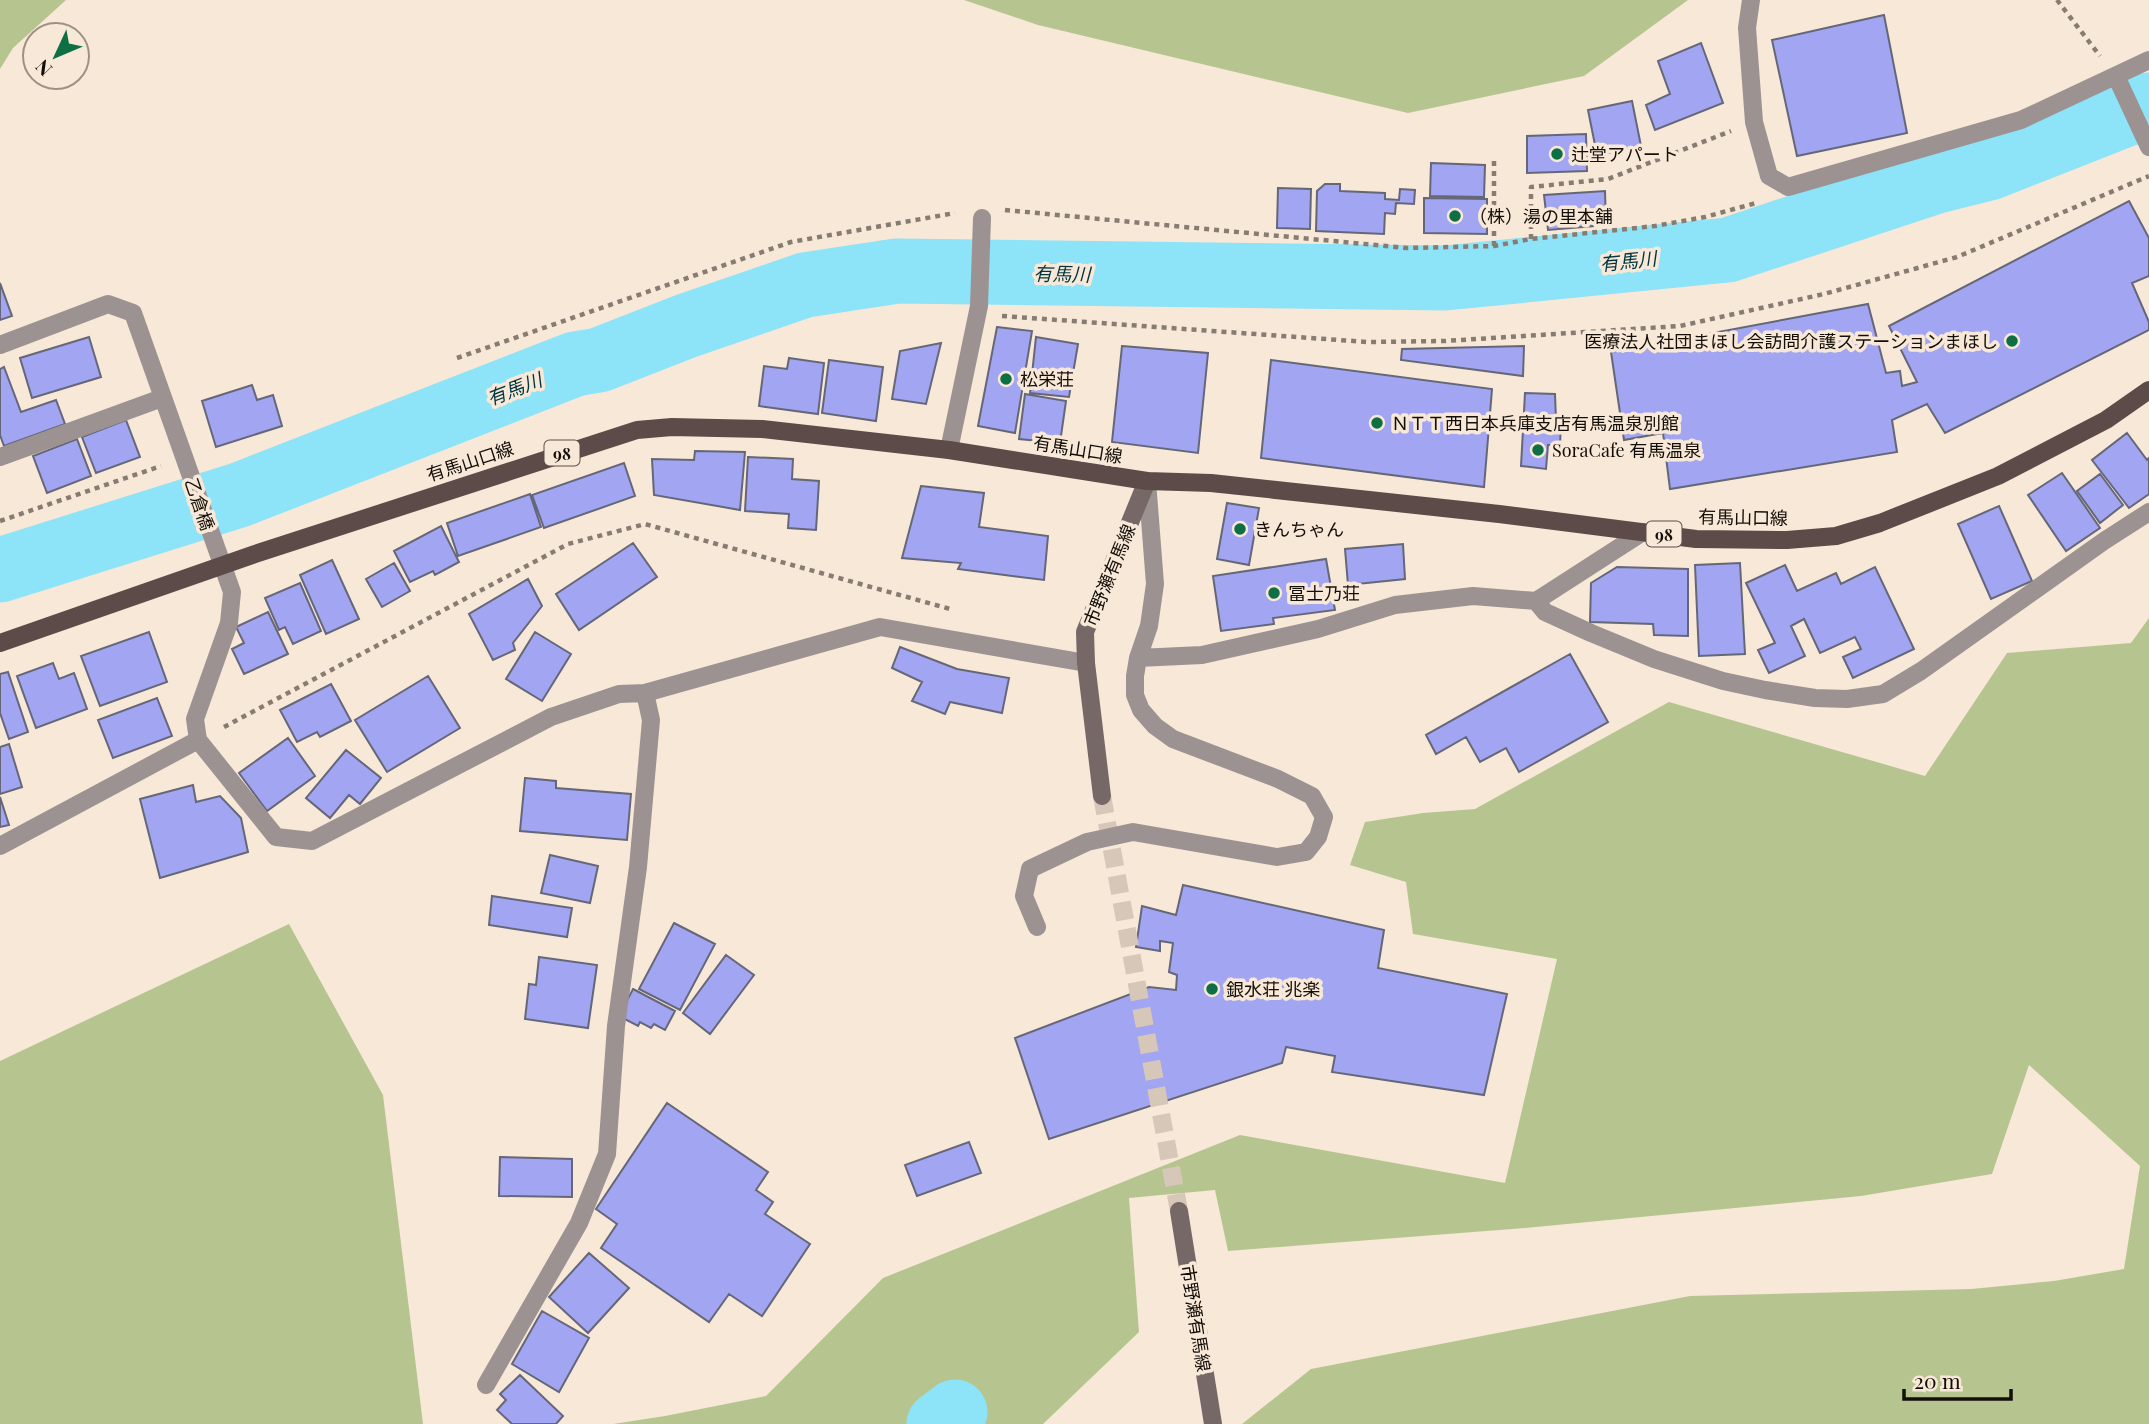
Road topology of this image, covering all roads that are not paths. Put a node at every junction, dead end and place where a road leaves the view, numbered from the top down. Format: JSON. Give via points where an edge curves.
{"nodes":[{"id":1,"x":1751,"y":0,"type":"edge"},
{"id":2,"x":2149,"y":61,"type":"edge"},
{"id":3,"x":2118,"y":82,"type":"junction"},
{"id":4,"x":2149,"y":147,"type":"edge"},
{"id":5,"x":983,"y":213,"type":"road end"},
{"id":6,"x":0,"y":345,"type":"edge"},
{"id":7,"x":2149,"y":390,"type":"edge"},
{"id":8,"x":162,"y":398,"type":"junction"},
{"id":9,"x":949,"y":450,"type":"junction"},
{"id":10,"x":0,"y":457,"type":"edge"},
{"id":11,"x":1147,"y":481,"type":"junction"},
{"id":12,"x":2149,"y":512,"type":"edge"},
{"id":13,"x":1643,"y":532,"type":"junction"},
{"id":14,"x":223,"y":565,"type":"junction"},
{"id":15,"x":1536,"y":601,"type":"junction"},
{"id":16,"x":0,"y":643,"type":"edge"},
{"id":17,"x":1138,"y":658,"type":"junction"},
{"id":18,"x":1086,"y":663,"type":"junction"},
{"id":19,"x":645,"y":693,"type":"junction"},
{"id":20,"x":198,"y":740,"type":"junction"},
{"id":21,"x":1102,"y":796,"type":"tunnel mouth"},
{"id":22,"x":0,"y":846,"type":"edge"},
{"id":23,"x":1037,"y":926,"type":"dead end"},
{"id":24,"x":1178,"y":1211,"type":"tunnel mouth"},
{"id":25,"x":486,"y":1385,"type":"dead end"},
{"id":26,"x":1213,"y":1424,"type":"edge"}],
"edges":[{"from":1,"to":3,"type":"street","via":[[1747,28],[1754,122],[1769,176],[1788,187],[2021,120]]},
{"from":2,"to":3,"type":"street"},
{"from":3,"to":4,"type":"street"},
{"from":5,"to":9,"type":"street","via":[[978,310]]},
{"from":6,"to":8,"type":"street","name":"乙倉橋","via":[[108,304],[133,313]]},
{"from":7,"to":13,"type":"main road","name":"有馬山口線","number":"98","via":[[2106,420],[1998,477],[1836,536],[1696,539]]},
{"from":8,"to":10,"type":"street"},
{"from":8,"to":14,"type":"street","name":"乙倉橋"},
{"from":9,"to":11,"type":"main road","name":"有馬山口線","number":"98"},
{"from":9,"to":14,"type":"main road","name":"有馬山口線","number":"98","via":[[762,429],[637,430]]},
{"from":11,"to":13,"type":"main road","name":"有馬山口線","number":"98","via":[[1239,486]]},
{"from":11,"to":17,"type":"street","via":[[1155,584],[1149,626]]},
{"from":11,"to":18,"type":"main road","name":"市野瀬有馬線","via":[[1086,632]]},
{"from":12,"to":15,"type":"street","via":[[1883,694],[1815,698],[1723,681],[1591,633],[1545,612]]},
{"from":13,"to":15,"type":"street"},
{"from":14,"to":16,"type":"main road","name":"有馬山口線","number":"98"},
{"from":14,"to":20,"type":"street","name":"乙倉橋","via":[[232,592],[229,623],[195,719]]},
{"from":15,"to":17,"type":"street","via":[[1473,596],[1395,605],[1318,629],[1202,654]]},
{"from":17,"to":23,"type":"street","via":[[1135,695],[1155,726],[1173,739],[1311,796],[1324,817],[1318,837],[1306,852],[1277,857],[1133,832],[1087,842],[1030,869],[1024,896]]},
{"from":18,"to":19,"type":"street","via":[[880,627]]},
{"from":18,"to":21,"type":"main road","name":"市野瀬有馬線"},
{"from":19,"to":20,"type":"street","via":[[619,694],[551,717],[312,841],[276,837]]},
{"from":19,"to":25,"type":"street","via":[[651,720],[638,867],[615,1026],[607,1154],[579,1223]]},
{"from":20,"to":22,"type":"street"},
{"from":24,"to":26,"type":"main road","name":"市野瀬有馬線"}]}
